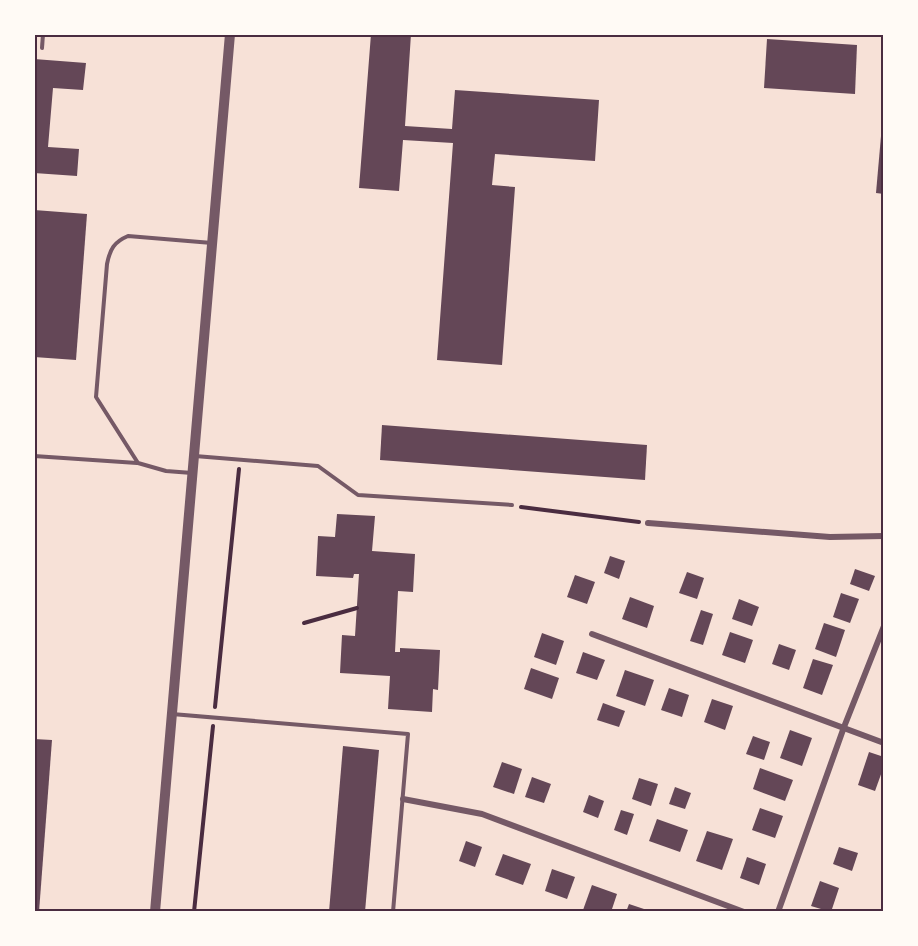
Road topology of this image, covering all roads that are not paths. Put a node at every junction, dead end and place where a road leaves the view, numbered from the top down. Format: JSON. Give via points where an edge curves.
{"nodes":[{"id":1,"x":43,"y":34,"type":"edge"},
{"id":2,"x":230,"y":34,"type":"edge"},
{"id":3,"x":42,"y":48,"type":"dead end"},
{"id":4,"x":212,"y":243,"type":"junction"},
{"id":5,"x":34,"y":456,"type":"edge"},
{"id":6,"x":194,"y":456,"type":"junction"},
{"id":7,"x":138,"y":463,"type":"junction"},
{"id":8,"x":192,"y":473,"type":"junction"},
{"id":9,"x":512,"y":505,"type":"road end"},
{"id":10,"x":648,"y":523,"type":"road end"},
{"id":11,"x":884,"y":536,"type":"edge"},
{"id":12,"x":884,"y":626,"type":"edge"},
{"id":13,"x":592,"y":634,"type":"dead end"},
{"id":14,"x":172,"y":714,"type":"junction"},
{"id":15,"x":844,"y":726,"type":"junction"},
{"id":16,"x":884,"y":743,"type":"edge"},
{"id":17,"x":403,"y":799,"type":"junction"},
{"id":18,"x":154,"y":912,"type":"edge"},
{"id":19,"x":393,"y":912,"type":"edge"},
{"id":20,"x":744,"y":912,"type":"edge"},
{"id":21,"x":778,"y":912,"type":"edge"}],
"edges":[{"from":1,"to":3,"type":"lane"},
{"from":2,"to":4,"type":"street"},
{"from":4,"to":6,"type":"street"},
{"from":4,"to":7,"type":"lane","via":[[128,236],[116,241],[110,250],[96,397]]},
{"from":5,"to":7,"type":"lane"},
{"from":6,"to":8,"type":"street"},
{"from":6,"to":9,"type":"lane","via":[[318,466],[357,495]]},
{"from":7,"to":8,"type":"lane"},
{"from":8,"to":14,"type":"street"},
{"from":10,"to":11,"type":"street","via":[[830,537]]},
{"from":12,"to":15,"type":"street"},
{"from":13,"to":15,"type":"street"},
{"from":14,"to":17,"type":"lane","via":[[408,734]]},
{"from":14,"to":18,"type":"street"},
{"from":15,"to":16,"type":"street"},
{"from":15,"to":21,"type":"street"},
{"from":17,"to":19,"type":"lane"},
{"from":17,"to":20,"type":"street","via":[[482,814]]}]}
